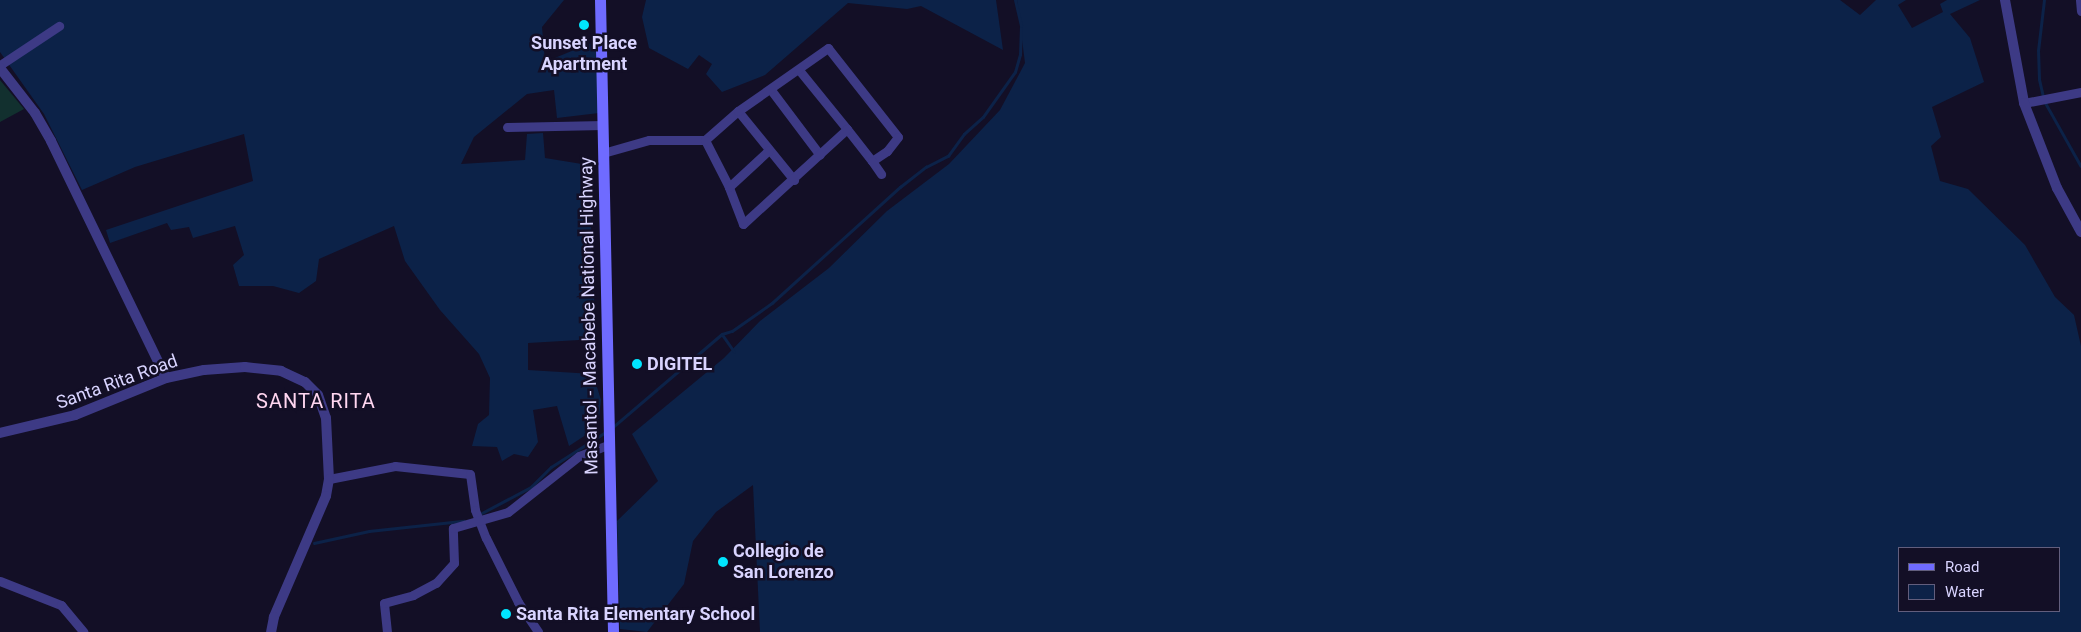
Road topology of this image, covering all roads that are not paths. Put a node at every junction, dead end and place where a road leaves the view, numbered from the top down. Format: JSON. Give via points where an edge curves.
{"nodes":[{"id":1,"x":600,"y":0,"type":"edge"},
{"id":2,"x":2004,"y":0,"type":"edge"},
{"id":3,"x":2080,"y":0,"type":"edge"},
{"id":4,"x":2081,"y":12,"type":"edge"},
{"id":5,"x":60,"y":26,"type":"dead end"},
{"id":6,"x":0,"y":65,"type":"edge"},
{"id":7,"x":0,"y":68,"type":"edge"},
{"id":8,"x":799,"y":70,"type":"junction"},
{"id":9,"x":771,"y":90,"type":"junction"},
{"id":10,"x":2081,"y":92,"type":"edge"},
{"id":11,"x":2029,"y":103,"type":"junction"},
{"id":12,"x":738,"y":111,"type":"junction"},
{"id":13,"x":602,"y":125,"type":"junction"},
{"id":14,"x":507,"y":127,"type":"dead end"},
{"id":15,"x":847,"y":129,"type":"junction"},
{"id":16,"x":705,"y":140,"type":"junction"},
{"id":17,"x":769,"y":150,"type":"junction"},
{"id":18,"x":604,"y":153,"type":"junction"},
{"id":19,"x":820,"y":155,"type":"junction"},
{"id":20,"x":872,"y":161,"type":"junction"},
{"id":21,"x":881,"y":174,"type":"dead end"},
{"id":22,"x":794,"y":180,"type":"junction"},
{"id":23,"x":729,"y":187,"type":"junction"},
{"id":24,"x":2081,"y":232,"type":"edge"},
{"id":25,"x":166,"y":378,"type":"junction"},
{"id":26,"x":0,"y":433,"type":"edge"},
{"id":27,"x":608,"y":443,"type":"junction"},
{"id":28,"x":329,"y":479,"type":"junction"},
{"id":29,"x":477,"y":516,"type":"junction"},
{"id":30,"x":0,"y":581,"type":"edge"},
{"id":31,"x":84,"y":632,"type":"edge"},
{"id":32,"x":271,"y":632,"type":"edge"},
{"id":33,"x":387,"y":632,"type":"edge"},
{"id":34,"x":538,"y":632,"type":"edge"},
{"id":35,"x":613,"y":632,"type":"edge"}],
"edges":[{"from":1,"to":13,"type":"main road","name":"Masantol - Macabebe National Highway"},
{"from":2,"to":11,"type":"street"},
{"from":3,"to":4,"type":"street"},
{"from":5,"to":6,"type":"street"},
{"from":7,"to":25,"type":"street","via":[[35,113],[51,141]]},
{"from":8,"to":9,"type":"street"},
{"from":8,"to":15,"type":"street"},
{"from":8,"to":20,"type":"street","via":[[828,48],[898,137],[887,151]]},
{"from":9,"to":12,"type":"street"},
{"from":9,"to":19,"type":"street"},
{"from":10,"to":11,"type":"street"},
{"from":11,"to":24,"type":"street","via":[[2056,188]]},
{"from":12,"to":16,"type":"street"},
{"from":12,"to":17,"type":"street"},
{"from":13,"to":14,"type":"street"},
{"from":13,"to":18,"type":"main road","name":"Masantol - Macabebe National Highway"},
{"from":15,"to":19,"type":"street"},
{"from":15,"to":20,"type":"street"},
{"from":16,"to":18,"type":"street","via":[[649,140]]},
{"from":16,"to":23,"type":"street"},
{"from":17,"to":22,"type":"street"},
{"from":17,"to":23,"type":"street"},
{"from":18,"to":27,"type":"main road","name":"Masantol - Macabebe National Highway"},
{"from":19,"to":22,"type":"street"},
{"from":20,"to":21,"type":"street"},
{"from":22,"to":23,"type":"street","via":[[743,224]]},
{"from":25,"to":26,"type":"street","name":"Santa Rita Road","via":[[75,415]]},
{"from":25,"to":28,"type":"street","name":"Santa Rita Road","via":[[204,370],[245,367],[282,371],[305,382],[318,395],[326,418]]},
{"from":27,"to":29,"type":"street","via":[[579,456],[508,512]]},
{"from":27,"to":35,"type":"main road","name":"Masantol - Macabebe National Highway"},
{"from":28,"to":29,"type":"street","via":[[395,466],[470,474]]},
{"from":28,"to":32,"type":"street","name":"Santa Rita Road","via":[[326,496],[274,617]]},
{"from":29,"to":33,"type":"street","via":[[453,528],[454,563],[436,584],[384,603]]},
{"from":29,"to":34,"type":"street","via":[[505,577]]},
{"from":30,"to":31,"type":"street","via":[[61,605]]}]}
